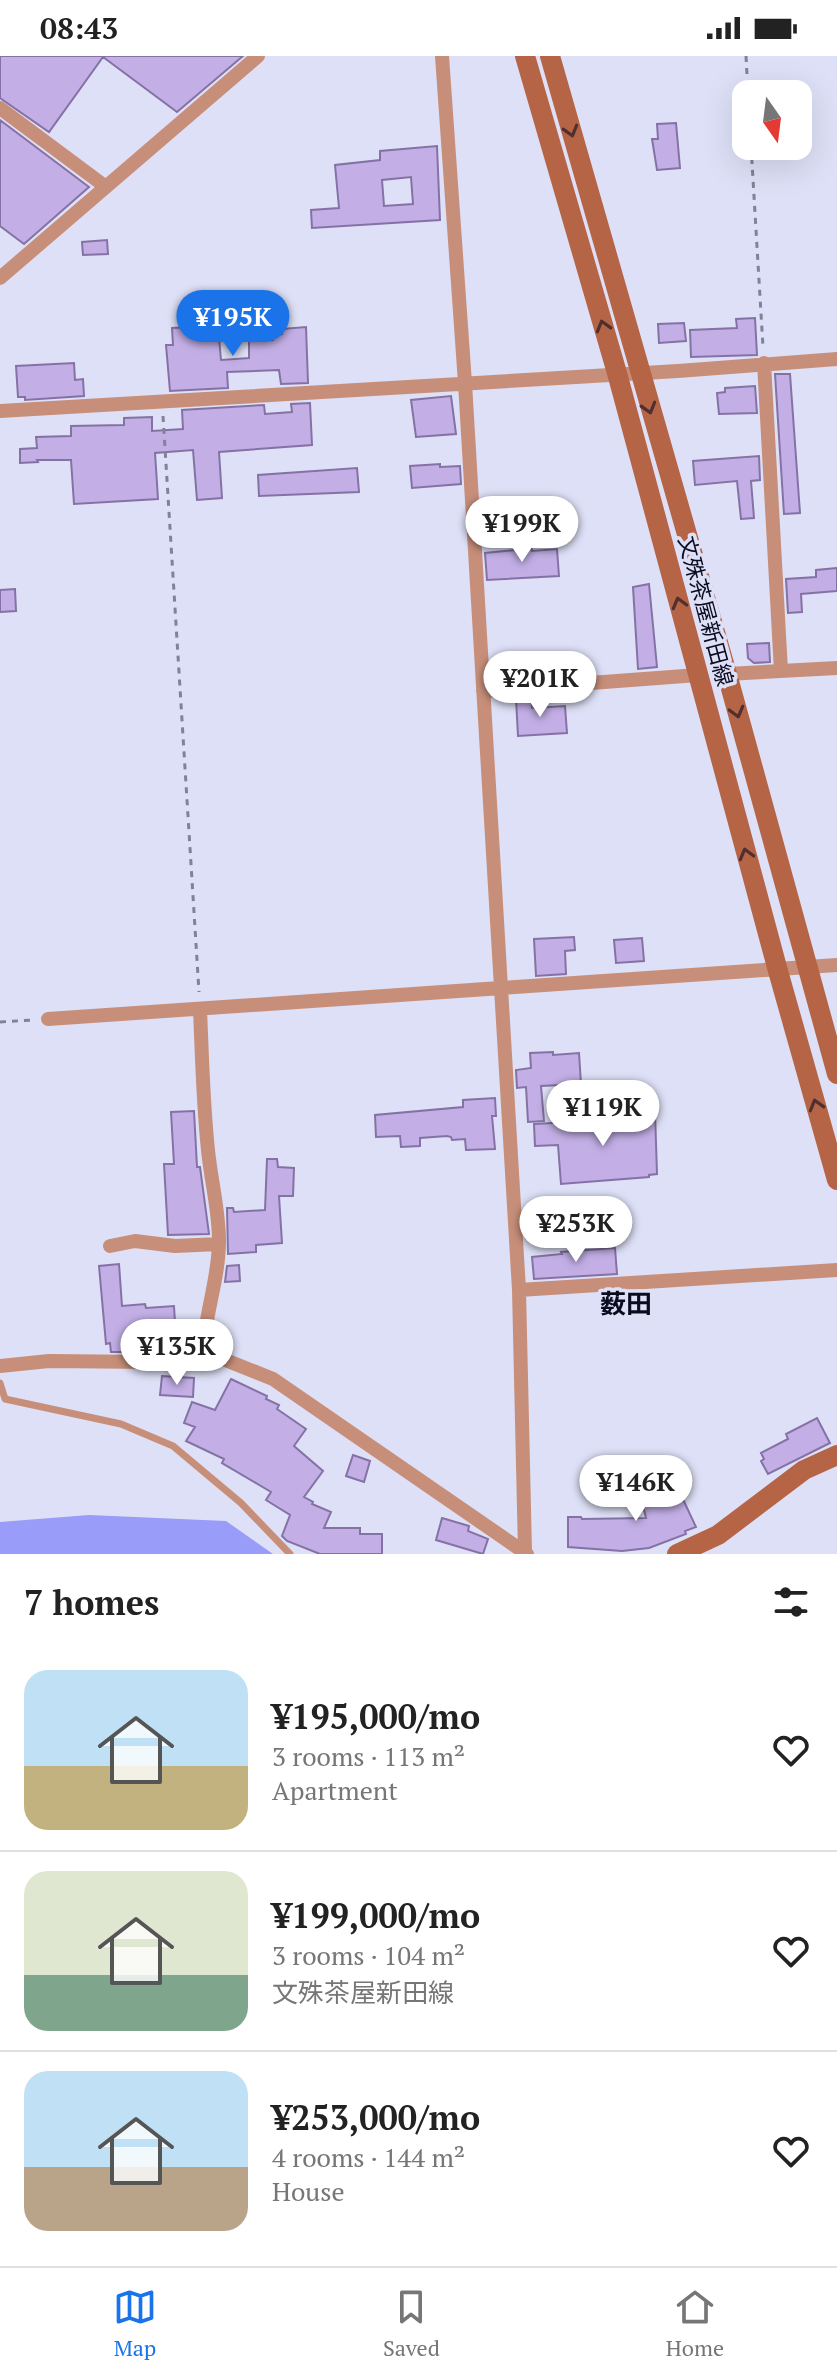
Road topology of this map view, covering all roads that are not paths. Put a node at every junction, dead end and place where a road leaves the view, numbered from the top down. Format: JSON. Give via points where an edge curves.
{"nodes":[{"id":1,"x":258,"y":56,"type":"edge"},
{"id":2,"x":442,"y":56,"type":"edge"},
{"id":3,"x":525,"y":56,"type":"edge"},
{"id":4,"x":550,"y":56,"type":"edge"},
{"id":5,"x":0,"y":108,"type":"edge"},
{"id":6,"x":106,"y":187,"type":"junction"},
{"id":7,"x":0,"y":278,"type":"edge"},
{"id":8,"x":837,"y":359,"type":"edge"},
{"id":9,"x":764,"y":363,"type":"junction"},
{"id":10,"x":639,"y":372,"type":"junction"},
{"id":11,"x":617,"y":373,"type":"junction"},
{"id":12,"x":465,"y":383,"type":"junction"},
{"id":13,"x":0,"y":411,"type":"edge"},
{"id":14,"x":837,"y":668,"type":"edge"},
{"id":15,"x":781,"y":671,"type":"junction"},
{"id":16,"x":727,"y":674,"type":"junction"},
{"id":17,"x":698,"y":675,"type":"junction"},
{"id":18,"x":483,"y":691,"type":"junction"},
{"id":19,"x":837,"y":965,"type":"edge"},
{"id":20,"x":806,"y":967,"type":"junction"},
{"id":21,"x":778,"y":971,"type":"junction"},
{"id":22,"x":501,"y":990,"type":"junction"},
{"id":23,"x":200,"y":1009,"type":"junction"},
{"id":24,"x":48,"y":1019,"type":"road end"},
{"id":25,"x":837,"y":1074,"type":"edge"},
{"id":26,"x":837,"y":1180,"type":"edge"},
{"id":27,"x":219,"y":1244,"type":"junction"},
{"id":28,"x":110,"y":1246,"type":"dead end"},
{"id":29,"x":837,"y":1270,"type":"edge"},
{"id":30,"x":519,"y":1290,"type":"junction"},
{"id":31,"x":203,"y":1351,"type":"junction"},
{"id":32,"x":0,"y":1366,"type":"edge"},
{"id":33,"x":0,"y":1383,"type":"edge"},
{"id":34,"x":837,"y":1455,"type":"edge"},
{"id":35,"x":526,"y":1553,"type":"edge"},
{"id":36,"x":290,"y":1554,"type":"edge"},
{"id":37,"x":677,"y":1554,"type":"edge"}],
"edges":[{"from":1,"to":6,"type":"street"},
{"from":2,"to":12,"type":"street"},
{"from":11,"to":3,"type":"main road","name":"文殊茶屋新田線","one_way":true},
{"from":4,"to":10,"type":"main road","name":"文殊茶屋新田線","one_way":true},
{"from":5,"to":6,"type":"street"},
{"from":6,"to":7,"type":"street"},
{"from":8,"to":9,"type":"street"},
{"from":9,"to":10,"type":"street"},
{"from":9,"to":15,"type":"street"},
{"from":10,"to":11,"type":"street"},
{"from":10,"to":16,"type":"main road","name":"文殊茶屋新田線","one_way":true},
{"from":11,"to":12,"type":"street"},
{"from":17,"to":11,"type":"main road","name":"文殊茶屋新田線","one_way":true},
{"from":12,"to":13,"type":"street"},
{"from":12,"to":18,"type":"street"},
{"from":14,"to":15,"type":"street"},
{"from":15,"to":16,"type":"street"},
{"from":16,"to":20,"type":"main road","name":"文殊茶屋新田線","one_way":true},
{"from":17,"to":18,"type":"street"},
{"from":21,"to":17,"type":"main road","name":"文殊茶屋新田線","one_way":true},
{"from":18,"to":22,"type":"street"},
{"from":19,"to":20,"type":"street"},
{"from":20,"to":21,"type":"street"},
{"from":20,"to":25,"type":"main road","name":"文殊茶屋新田線"},
{"from":21,"to":22,"type":"street"},
{"from":26,"to":21,"type":"main road","name":"文殊茶屋新田線","one_way":true},
{"from":22,"to":23,"type":"street"},
{"from":22,"to":30,"type":"street"},
{"from":23,"to":24,"type":"street"},
{"from":23,"to":27,"type":"street"},
{"from":27,"to":28,"type":"street","via":[[135,1241]]},
{"from":27,"to":31,"type":"street"},
{"from":29,"to":30,"type":"street"},
{"from":30,"to":35,"type":"street"},
{"from":31,"to":32,"type":"street","via":[[151,1362]]},
{"from":31,"to":35,"type":"street","via":[[273,1379]]},
{"from":33,"to":36,"type":"lane","via":[[5,1399],[121,1424],[173,1446],[241,1503]]},
{"from":34,"to":37,"type":"main road","via":[[804,1470],[718,1535]]}]}
